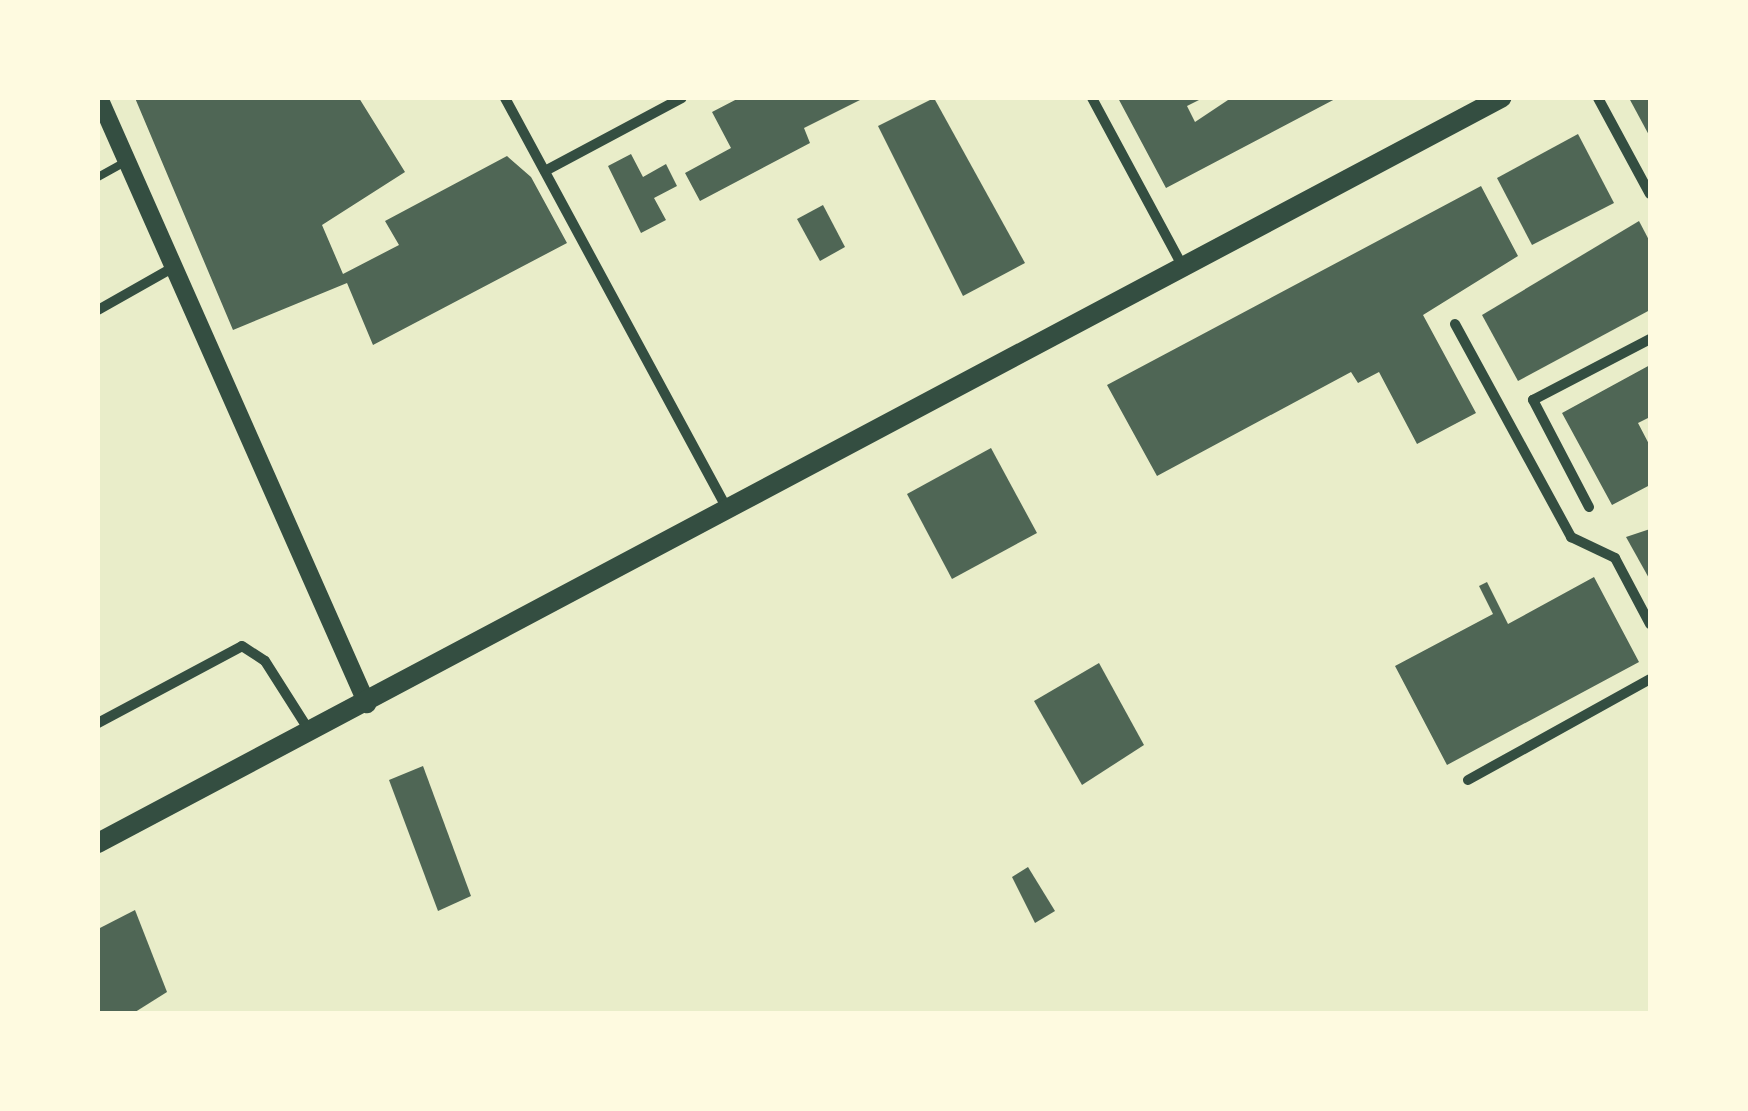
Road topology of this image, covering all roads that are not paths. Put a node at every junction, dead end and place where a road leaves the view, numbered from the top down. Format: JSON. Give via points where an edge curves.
{"nodes":[{"id":1,"x":99,"y":98,"type":"edge"},
{"id":2,"x":505,"y":98,"type":"edge"},
{"id":3,"x":682,"y":98,"type":"edge"},
{"id":4,"x":1092,"y":98,"type":"edge"},
{"id":5,"x":1502,"y":98,"type":"edge"},
{"id":6,"x":1598,"y":98,"type":"edge"},
{"id":7,"x":127,"y":161,"type":"junction"},
{"id":8,"x":545,"y":171,"type":"junction"},
{"id":9,"x":98,"y":178,"type":"edge"},
{"id":10,"x":1650,"y":194,"type":"edge"},
{"id":11,"x":174,"y":267,"type":"junction"},
{"id":12,"x":1184,"y":267,"type":"junction"},
{"id":13,"x":98,"y":310,"type":"edge"},
{"id":14,"x":1455,"y":324,"type":"dead end"},
{"id":15,"x":1650,"y":339,"type":"edge"},
{"id":16,"x":1589,"y":507,"type":"dead end"},
{"id":17,"x":728,"y":511,"type":"junction"},
{"id":18,"x":1650,"y":624,"type":"edge"},
{"id":19,"x":1650,"y":679,"type":"edge"},
{"id":20,"x":367,"y":704,"type":"junction"},
{"id":21,"x":98,"y":722,"type":"edge"},
{"id":22,"x":311,"y":732,"type":"junction"},
{"id":23,"x":1468,"y":780,"type":"dead end"},
{"id":24,"x":98,"y":843,"type":"edge"}],
"edges":[{"from":1,"to":7,"type":"street"},
{"from":2,"to":8,"type":"street"},
{"from":3,"to":8,"type":"street"},
{"from":4,"to":12,"type":"street"},
{"from":5,"to":12,"type":"main road"},
{"from":6,"to":10,"type":"street"},
{"from":7,"to":9,"type":"lane"},
{"from":7,"to":11,"type":"street"},
{"from":8,"to":17,"type":"street"},
{"from":11,"to":13,"type":"street"},
{"from":11,"to":20,"type":"street"},
{"from":12,"to":17,"type":"main road"},
{"from":14,"to":18,"type":"street","via":[[1571,537],[1615,558]]},
{"from":15,"to":16,"type":"street","via":[[1533,400]]},
{"from":17,"to":20,"type":"main road"},
{"from":19,"to":23,"type":"street"},
{"from":20,"to":22,"type":"main road"},
{"from":21,"to":22,"type":"street","via":[[242,646],[265,661]]},
{"from":22,"to":24,"type":"main road"}]}
